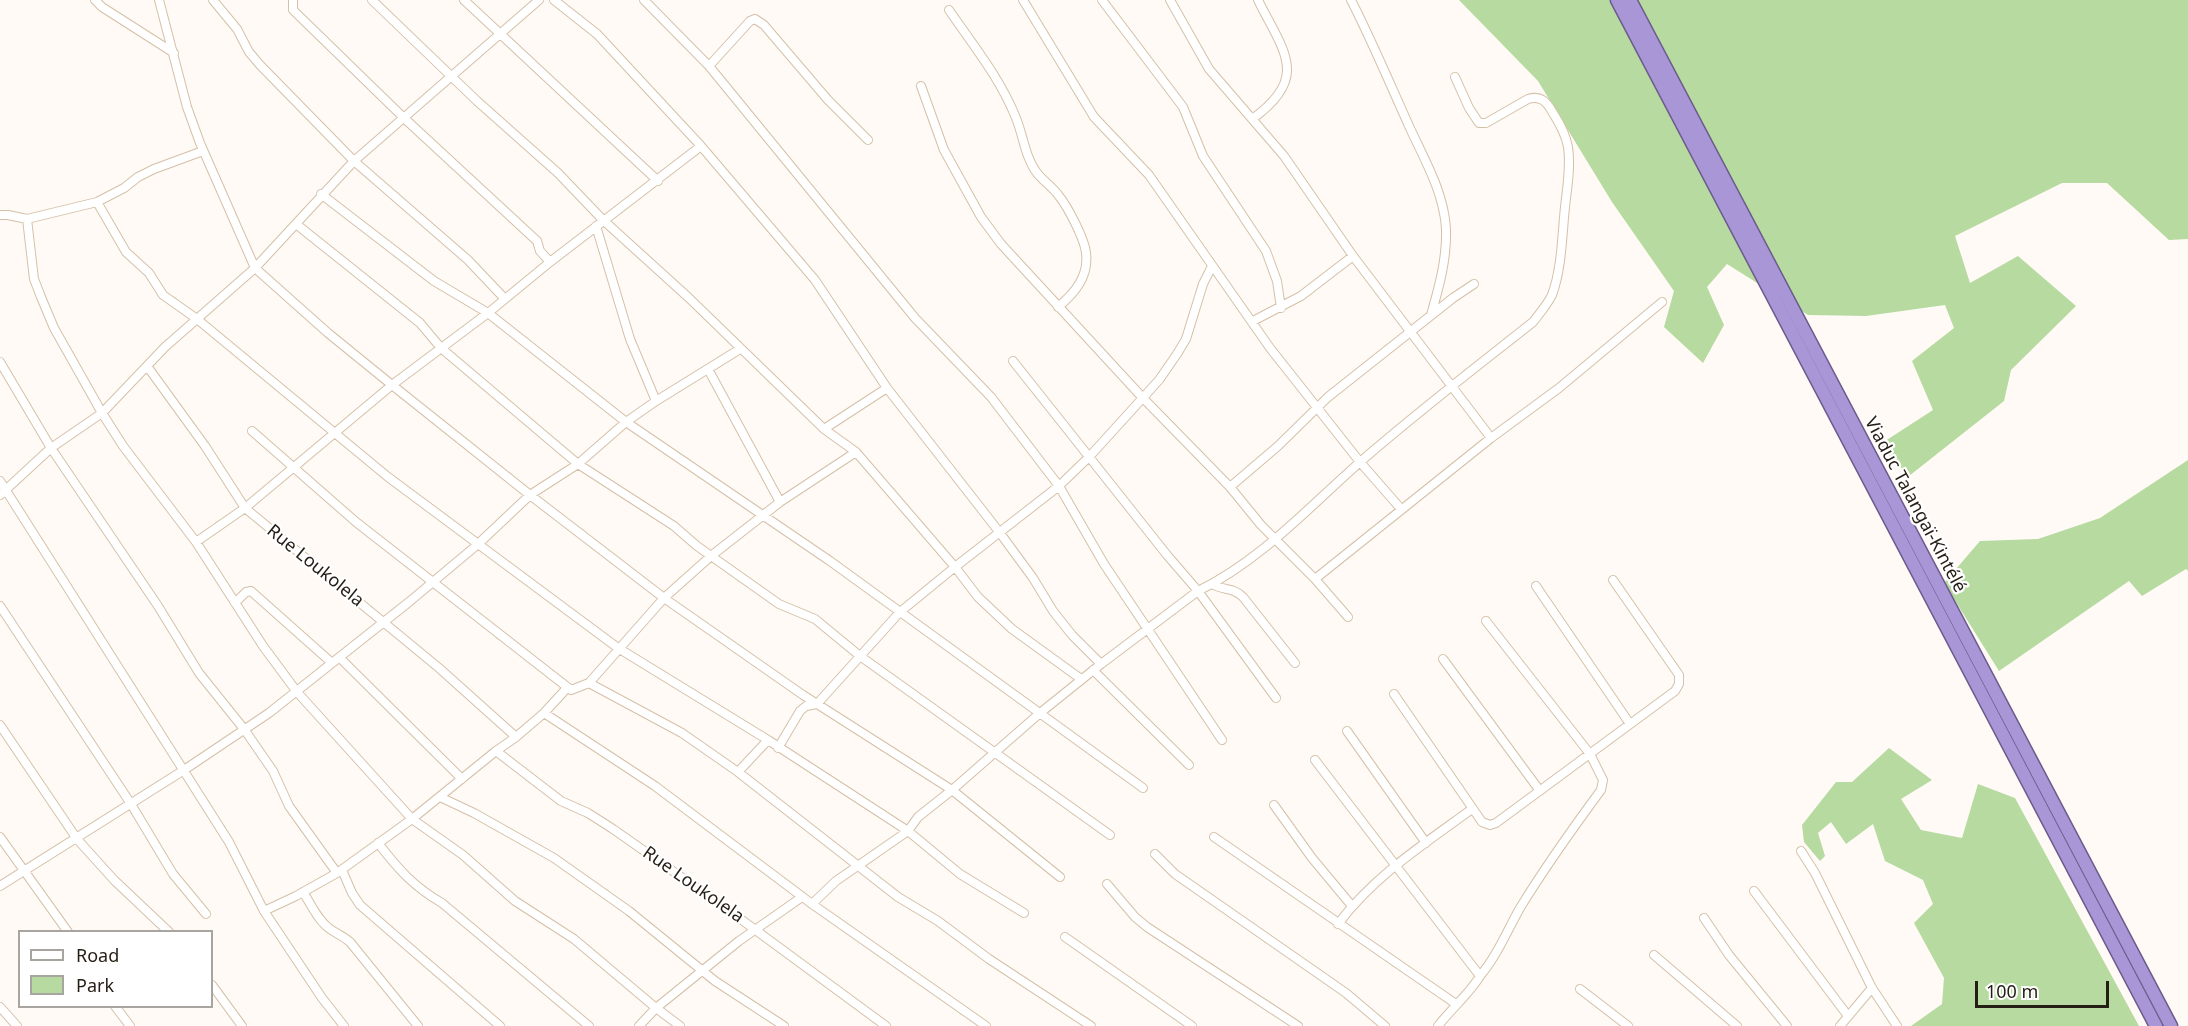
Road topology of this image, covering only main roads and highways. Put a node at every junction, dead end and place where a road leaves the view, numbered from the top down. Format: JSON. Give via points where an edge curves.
{"nodes":[{"id":1,"x":1617,"y":0,"type":"edge"},
{"id":2,"x":1630,"y":0,"type":"edge"},
{"id":3,"x":2156,"y":1026,"type":"edge"},
{"id":4,"x":2171,"y":1026,"type":"edge"}],
"edges":[{"from":1,"to":3,"type":"highway","name":"Viaduc Talangaï-Kintélé"},
{"from":2,"to":4,"type":"highway","name":"Viaduc Talangaï-Kintélé"}]}
